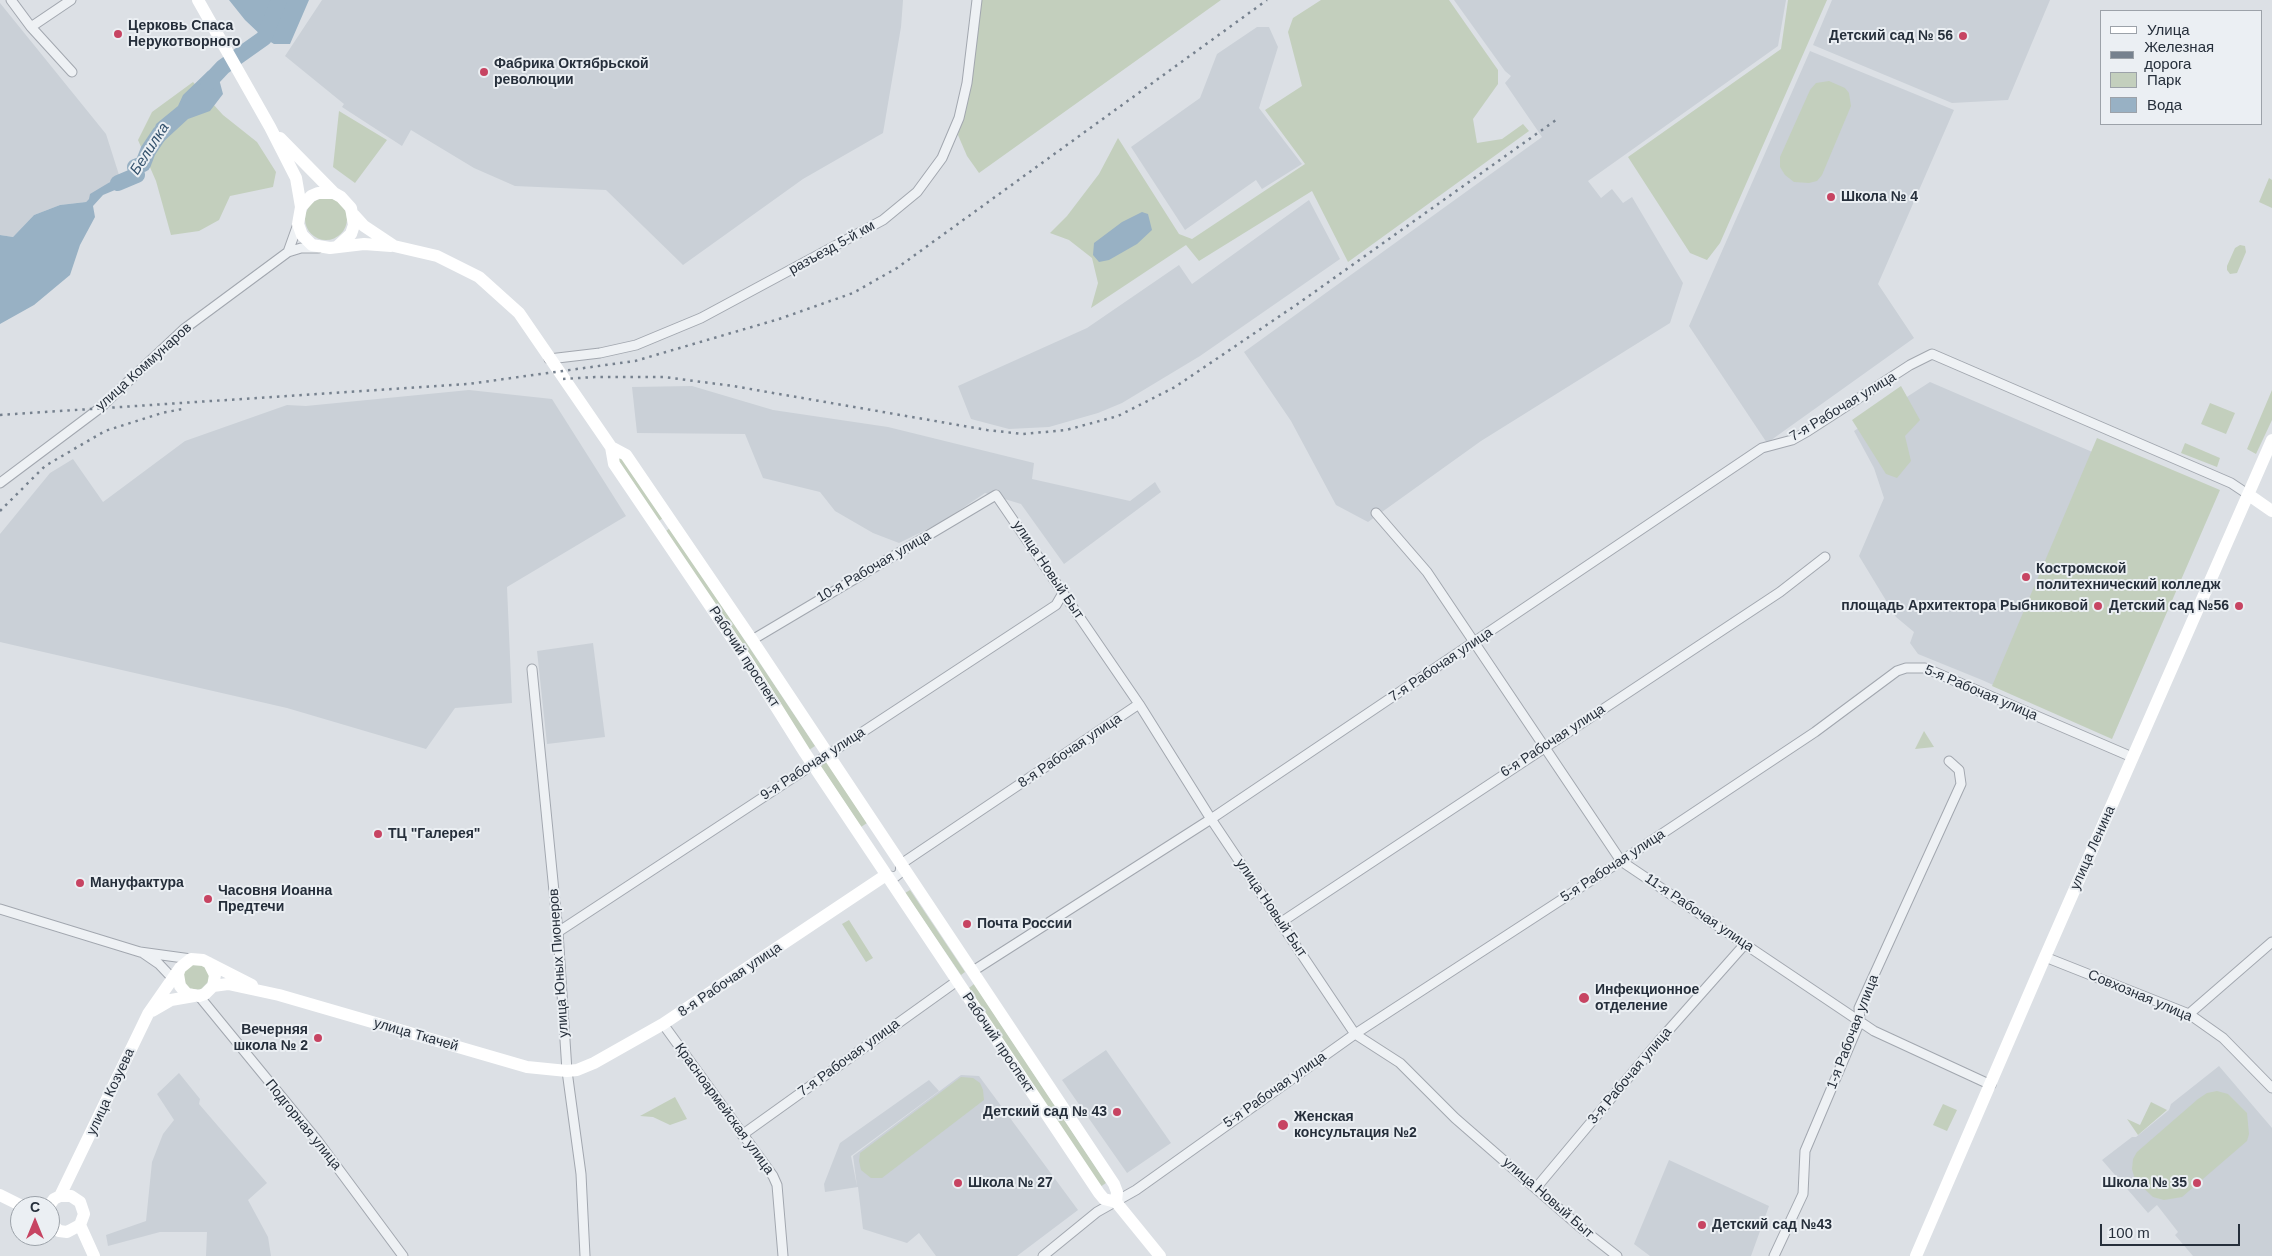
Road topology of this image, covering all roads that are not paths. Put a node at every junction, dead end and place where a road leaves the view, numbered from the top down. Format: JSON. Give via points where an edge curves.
{"nodes":[{"id":1,"x":11,"y":0,"type":"edge"},
{"id":2,"x":71,"y":0,"type":"edge"},
{"id":3,"x":198,"y":0,"type":"edge"},
{"id":4,"x":977,"y":0,"type":"edge"},
{"id":5,"x":31,"y":27,"type":"junction"},
{"id":6,"x":72,"y":72,"type":"dead end"},
{"id":7,"x":270,"y":127,"type":"junction"},
{"id":8,"x":334,"y":193,"type":"junction"},
{"id":9,"x":301,"y":207,"type":"junction"},
{"id":10,"x":354,"y":215,"type":"junction"},
{"id":11,"x":298,"y":224,"type":"junction"},
{"id":12,"x":338,"y":246,"type":"junction"},
{"id":13,"x":394,"y":246,"type":"junction"},
{"id":14,"x":319,"y":248,"type":"junction"},
{"id":15,"x":288,"y":252,"type":"junction"},
{"id":16,"x":549,"y":359,"type":"junction"},
{"id":17,"x":2272,"y":440,"type":"edge"},
{"id":18,"x":611,"y":447,"type":"junction"},
{"id":19,"x":0,"y":483,"type":"edge"},
{"id":20,"x":996,"y":495,"type":"joint"},
{"id":21,"x":2249,"y":495,"type":"junction"},
{"id":22,"x":2272,"y":510,"type":"edge"},
{"id":23,"x":1376,"y":514,"type":"dead end"},
{"id":24,"x":1824,"y":557,"type":"dead end"},
{"id":25,"x":1063,"y":593,"type":"junction"},
{"id":26,"x":752,"y":640,"type":"junction"},
{"id":27,"x":1474,"y":643,"type":"junction"},
{"id":28,"x":532,"y":669,"type":"dead end"},
{"id":29,"x":1139,"y":704,"type":"junction"},
{"id":30,"x":1545,"y":747,"type":"junction"},
{"id":31,"x":828,"y":754,"type":"junction"},
{"id":32,"x":2132,"y":757,"type":"junction"},
{"id":33,"x":1949,"y":761,"type":"dead end"},
{"id":34,"x":812,"y":764,"type":"junction"},
{"id":35,"x":1211,"y":818,"type":"junction"},
{"id":36,"x":898,"y":860,"type":"junction"},
{"id":37,"x":1621,"y":861,"type":"junction"},
{"id":38,"x":883,"y":871,"type":"junction"},
{"id":39,"x":0,"y":909,"type":"edge"},
{"id":40,"x":1280,"y":923,"type":"junction"},
{"id":41,"x":558,"y":932,"type":"junction"},
{"id":42,"x":2272,"y":942,"type":"edge"},
{"id":43,"x":1745,"y":944,"type":"junction"},
{"id":44,"x":140,"y":952,"type":"junction"},
{"id":45,"x":2045,"y":957,"type":"junction"},
{"id":46,"x":191,"y":959,"type":"junction"},
{"id":47,"x":209,"y":963,"type":"junction"},
{"id":48,"x":973,"y":971,"type":"junction"},
{"id":49,"x":178,"y":977,"type":"junction"},
{"id":50,"x":957,"y":981,"type":"junction"},
{"id":51,"x":213,"y":986,"type":"junction"},
{"id":52,"x":266,"y":992,"type":"junction"},
{"id":53,"x":196,"y":996,"type":"junction"},
{"id":54,"x":148,"y":1014,"type":"junction"},
{"id":55,"x":2189,"y":1014,"type":"junction"},
{"id":56,"x":1860,"y":1021,"type":"junction"},
{"id":57,"x":663,"y":1024,"type":"junction"},
{"id":58,"x":1355,"y":1034,"type":"junction"},
{"id":59,"x":567,"y":1071,"type":"junction"},
{"id":60,"x":1990,"y":1085,"type":"junction"},
{"id":61,"x":2272,"y":1088,"type":"edge"},
{"id":62,"x":742,"y":1135,"type":"junction"},
{"id":63,"x":74,"y":1170,"type":"junction"},
{"id":64,"x":1536,"y":1188,"type":"junction"},
{"id":65,"x":56,"y":1196,"type":"edge"},
{"id":66,"x":76,"y":1198,"type":"junction"},
{"id":67,"x":60,"y":1201,"type":"edge"},
{"id":68,"x":1116,"y":1202,"type":"junction"},
{"id":69,"x":80,"y":1225,"type":"junction"},
{"id":70,"x":60,"y":1231,"type":"edge"},
{"id":71,"x":94,"y":1256,"type":"edge"},
{"id":72,"x":403,"y":1256,"type":"edge"},
{"id":73,"x":585,"y":1256,"type":"edge"},
{"id":74,"x":783,"y":1256,"type":"edge"},
{"id":75,"x":1043,"y":1256,"type":"edge"},
{"id":76,"x":1160,"y":1256,"type":"edge"},
{"id":77,"x":1617,"y":1256,"type":"edge"},
{"id":78,"x":1774,"y":1256,"type":"edge"},
{"id":79,"x":1916,"y":1256,"type":"edge"}],
"edges":[{"from":1,"to":5,"type":"street"},
{"from":2,"to":5,"type":"street"},
{"from":3,"to":7,"type":"street"},
{"from":4,"to":16,"type":"street","name":"разъезд 5-й км","via":[[967,83],[959,118],[942,158],[917,192],[883,220],[701,318],[636,345]]},
{"from":5,"to":6,"type":"street"},
{"from":7,"to":8,"type":"street"},
{"from":7,"to":9,"type":"street","via":[[296,178]]},
{"from":8,"to":9,"type":"street","via":[[318,193]]},
{"from":8,"to":10,"type":"street","via":[[347,202]]},
{"from":9,"to":11,"type":"street"},
{"from":10,"to":12,"type":"street","via":[[351,234]]},
{"from":10,"to":13,"type":"street","name":"Рабочий проспект","via":[[364,226]]},
{"from":11,"to":14,"type":"street","via":[[307,241]]},
{"from":11,"to":15,"type":"street"},
{"from":12,"to":13,"type":"street"},
{"from":12,"to":14,"type":"street"},
{"from":13,"to":16,"type":"street","name":"Рабочий проспект","via":[[437,256],[479,277],[519,313]]},
{"from":14,"to":15,"type":"street"},
{"from":15,"to":19,"type":"street","name":"улица Коммунаров","via":[[184,329],[100,408]]},
{"from":16,"to":18,"type":"street","name":"Рабочий проспект"},
{"from":17,"to":21,"type":"street","name":"улица Ленина"},
{"from":18,"to":26,"type":"street","name":"Рабочий проспект","via":[[626,455]]},
{"from":18,"to":34,"type":"street","name":"Рабочий проспект","via":[[614,464],[746,659]]},
{"from":20,"to":25,"type":"street","name":"улица Новый Быт"},
{"from":20,"to":26,"type":"street","name":"10-я Рабочая улица"},
{"from":21,"to":22,"type":"street"},
{"from":21,"to":27,"type":"street","name":"7-я Рабочая улица","via":[[2231,483],[1932,354],[1792,440],[1762,448]]},
{"from":21,"to":32,"type":"street","name":"улица Ленина"},
{"from":23,"to":27,"type":"street","name":"11-я Рабочая улица","via":[[1427,572]]},
{"from":24,"to":30,"type":"street","name":"6-я Рабочая улица","via":[[1780,592]]},
{"from":25,"to":29,"type":"street","name":"улица Новый Быт"},
{"from":25,"to":31,"type":"street","name":"9-я Рабочая улица","via":[[1056,605]]},
{"from":26,"to":31,"type":"street","name":"Рабочий проспект"},
{"from":27,"to":30,"type":"street","name":"11-я Рабочая улица"},
{"from":27,"to":35,"type":"street","name":"7-я Рабочая улица"},
{"from":28,"to":41,"type":"street","name":"улица Юных Пионеров"},
{"from":29,"to":35,"type":"street","name":"улица Новый Быт"},
{"from":29,"to":36,"type":"street","name":"8-я Рабочая улица"},
{"from":30,"to":37,"type":"street","name":"11-я Рабочая улица"},
{"from":30,"to":40,"type":"street","name":"6-я Рабочая улица"},
{"from":31,"to":34,"type":"street","name":"9-я Рабочая улица"},
{"from":31,"to":36,"type":"street","name":"Рабочий проспект"},
{"from":32,"to":37,"type":"street","name":"5-я Рабочая улица","via":[[1926,668],[1906,668],[1897,671],[1814,732]]},
{"from":32,"to":45,"type":"street","name":"улица Ленина"},
{"from":33,"to":56,"type":"street","name":"1-я Рабочая улица","via":[[1959,770],[1961,784],[1859,1008]]},
{"from":34,"to":38,"type":"street","name":"Рабочий проспект"},
{"from":34,"to":41,"type":"street","name":"9-я Рабочая улица"},
{"from":35,"to":40,"type":"street","name":"улица Новый Быт"},
{"from":35,"to":48,"type":"street","name":"7-я Рабочая улица"},
{"from":36,"to":38,"type":"street","via":[[900,873],[895,877]]},
{"from":36,"to":38,"type":"street","via":[[887,853],[881,857]]},
{"from":36,"to":48,"type":"street","name":"Рабочий проспект"},
{"from":37,"to":43,"type":"street","name":"11-я Рабочая улица"},
{"from":37,"to":58,"type":"street","name":"5-я Рабочая улица"},
{"from":38,"to":50,"type":"street","name":"Рабочий проспект"},
{"from":38,"to":57,"type":"street","name":"8-я Рабочая улица"},
{"from":39,"to":44,"type":"street"},
{"from":40,"to":58,"type":"street","name":"улица Новый Быт"},
{"from":41,"to":59,"type":"street","name":"улица Юных Пионеров"},
{"from":42,"to":55,"type":"street"},
{"from":43,"to":56,"type":"street","name":"11-я Рабочая улица"},
{"from":43,"to":64,"type":"street","name":"3-я Рабочая улица"},
{"from":44,"to":46,"type":"street"},
{"from":44,"to":49,"type":"street"},
{"from":45,"to":55,"type":"street","name":"Совхозная улица"},
{"from":45,"to":60,"type":"street","name":"улица Ленина"},
{"from":46,"to":47,"type":"street"},
{"from":46,"to":49,"type":"street"},
{"from":47,"to":51,"type":"street","via":[[215,975]]},
{"from":47,"to":52,"type":"street","name":"улица Ткачей"},
{"from":48,"to":68,"type":"street","name":"Рабочий проспект","via":[[1114,1184]]},
{"from":49,"to":53,"type":"street","via":[[183,991]]},
{"from":49,"to":54,"type":"street","name":"улица Козуева"},
{"from":50,"to":62,"type":"street","name":"7-я Рабочая улица"},
{"from":50,"to":68,"type":"street","name":"Рабочий проспект","via":[[1101,1196],[1104,1200]]},
{"from":51,"to":52,"type":"street","name":"улица Ткачей","via":[[228,984]]},
{"from":51,"to":53,"type":"street","via":[[205,994]]},
{"from":52,"to":59,"type":"street","name":"улица Ткачей","via":[[527,1067]]},
{"from":53,"to":54,"type":"street","via":[[171,1000]]},
{"from":53,"to":72,"type":"street","name":"Подгорная улица","via":[[317,1140]]},
{"from":54,"to":63,"type":"street","name":"улица Козуева"},
{"from":55,"to":61,"type":"street","name":"Совхозная улица","via":[[2223,1038]]},
{"from":56,"to":60,"type":"street","name":"11-я Рабочая улица","via":[[1874,1031]]},
{"from":56,"to":78,"type":"street","name":"1-я Рабочая улица","via":[[1805,1151],[1803,1194]]},
{"from":57,"to":59,"type":"street","name":"8-я Рабочая улица","via":[[594,1063]]},
{"from":57,"to":62,"type":"street","name":"Красноармейская улица"},
{"from":58,"to":64,"type":"street","name":"улица Новый Быт","via":[[1400,1063],[1455,1118]]},
{"from":58,"to":68,"type":"street","name":"5-я Рабочая улица"},
{"from":59,"to":73,"type":"street","name":"улица Юных Пионеров","via":[[581,1174]]},
{"from":60,"to":79,"type":"street","name":"улица Ленина"},
{"from":62,"to":74,"type":"street","name":"Красноармейская улица","via":[[775,1180]]},
{"from":63,"to":65,"type":"street","name":"улица Козуева"},
{"from":63,"to":66,"type":"street","name":"улица Козуева"},
{"from":64,"to":77,"type":"street","name":"улица Новый Быт"},
{"from":66,"to":67,"type":"street","name":"улица Козуева"},
{"from":66,"to":69,"type":"street","name":"улица Козуева","via":[[84,1214]]},
{"from":68,"to":75,"type":"street","name":"5-я Рабочая улица","via":[[1097,1212]]},
{"from":68,"to":76,"type":"street","name":"Рабочий проспект"},
{"from":69,"to":70,"type":"street","via":[[67,1232]]},
{"from":69,"to":71,"type":"street","name":"улица Козуева"}]}
